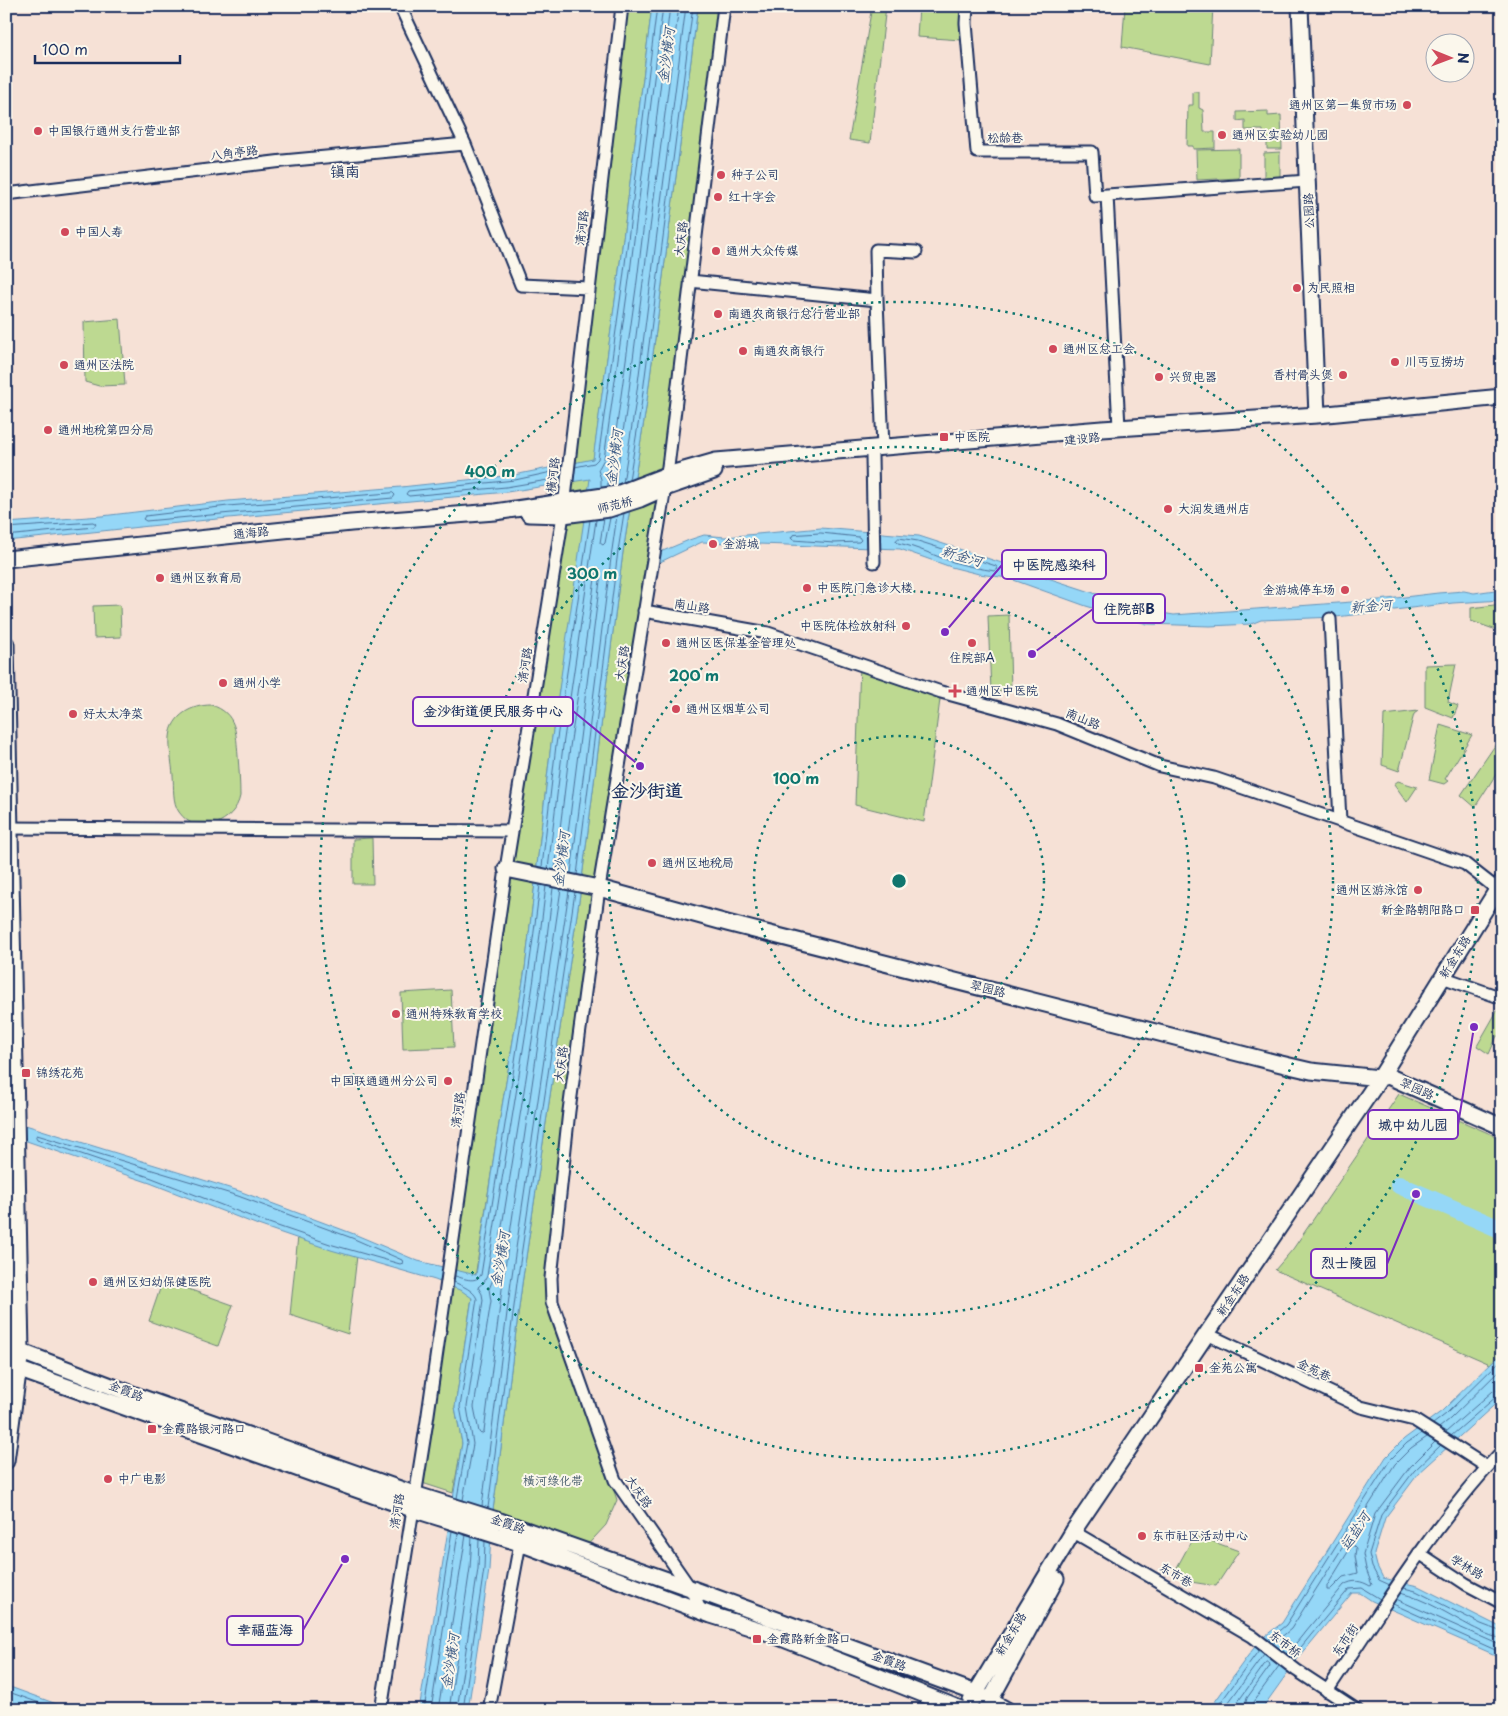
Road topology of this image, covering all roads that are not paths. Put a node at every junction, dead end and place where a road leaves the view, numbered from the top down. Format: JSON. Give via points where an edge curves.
{"nodes":[{"id":1,"x":400,"y":6,"type":"edge"},
{"id":2,"x":622,"y":6,"type":"edge"},
{"id":3,"x":724,"y":6,"type":"edge"},
{"id":4,"x":967,"y":6,"type":"edge"},
{"id":5,"x":1300,"y":6,"type":"edge"},
{"id":6,"x":465,"y":144,"type":"junction"},
{"id":7,"x":1308,"y":181,"type":"junction"},
{"id":8,"x":6,"y":194,"type":"edge"},
{"id":9,"x":1107,"y":195,"type":"junction"},
{"id":10,"x":916,"y":252,"type":"dead end"},
{"id":11,"x":690,"y":281,"type":"junction"},
{"id":12,"x":589,"y":288,"type":"junction"},
{"id":13,"x":877,"y":300,"type":"junction"},
{"id":14,"x":1502,"y":397,"type":"edge"},
{"id":15,"x":1502,"y":404,"type":"edge"},
{"id":16,"x":1317,"y":415,"type":"junction"},
{"id":17,"x":1119,"y":427,"type":"junction"},
{"id":18,"x":570,"y":452,"type":"joint"},
{"id":19,"x":878,"y":452,"type":"junction"},
{"id":20,"x":666,"y":482,"type":"junction"},
{"id":21,"x":563,"y":508,"type":"junction"},
{"id":22,"x":874,"y":557,"type":"dead end"},
{"id":23,"x":6,"y":559,"type":"edge"},
{"id":24,"x":644,"y":611,"type":"junction"},
{"id":25,"x":1330,"y":619,"type":"dead end"},
{"id":26,"x":6,"y":644,"type":"edge"},
{"id":27,"x":1340,"y":820,"type":"junction"},
{"id":28,"x":8,"y":828,"type":"edge"},
{"id":29,"x":512,"y":831,"type":"junction"},
{"id":30,"x":506,"y":869,"type":"junction"},
{"id":31,"x":599,"y":888,"type":"junction"},
{"id":32,"x":1500,"y":891,"type":"edge"},
{"id":33,"x":1446,"y":978,"type":"junction"},
{"id":34,"x":10,"y":981,"type":"edge"},
{"id":35,"x":1502,"y":998,"type":"edge"},
{"id":36,"x":1384,"y":1077,"type":"junction"},
{"id":37,"x":1502,"y":1127,"type":"edge"},
{"id":38,"x":6,"y":1220,"type":"edge"},
{"id":39,"x":7,"y":1262,"type":"edge"},
{"id":40,"x":1210,"y":1336,"type":"junction"},
{"id":41,"x":12,"y":1348,"type":"edge"},
{"id":42,"x":10,"y":1368,"type":"edge"},
{"id":43,"x":1502,"y":1451,"type":"edge"},
{"id":44,"x":6,"y":1461,"type":"edge"},
{"id":45,"x":1487,"y":1467,"type":"junction"},
{"id":46,"x":414,"y":1494,"type":"junction"},
{"id":47,"x":412,"y":1509,"type":"junction"},
{"id":48,"x":445,"y":1512,"type":"junction"},
{"id":49,"x":1079,"y":1535,"type":"junction"},
{"id":50,"x":520,"y":1543,"type":"junction"},
{"id":51,"x":1419,"y":1554,"type":"junction"},
{"id":52,"x":690,"y":1588,"type":"junction"},
{"id":53,"x":1502,"y":1603,"type":"edge"},
{"id":54,"x":701,"y":1611,"type":"junction"},
{"id":55,"x":1257,"y":1641,"type":"joint"},
{"id":56,"x":1327,"y":1691,"type":"junction"},
{"id":57,"x":976,"y":1693,"type":"junction"},
{"id":58,"x":988,"y":1705,"type":"edge"},
{"id":59,"x":380,"y":1710,"type":"edge"},
{"id":60,"x":489,"y":1710,"type":"edge"},
{"id":61,"x":965,"y":1710,"type":"edge"},
{"id":62,"x":1007,"y":1710,"type":"edge"},
{"id":63,"x":1357,"y":1710,"type":"edge"}],
"edges":[{"from":1,"to":6,"type":"street"},
{"from":2,"to":12,"type":"street","name":"清河路"},
{"from":3,"to":11,"type":"street","name":"大庆路"},
{"from":4,"to":9,"type":"street","name":"松龄巷","via":[[977,152],[1092,152],[1095,196]]},
{"from":5,"to":7,"type":"main road","name":"公园路"},
{"from":6,"to":8,"type":"street","name":"八角亭路","via":[[283,161]]},
{"from":6,"to":12,"type":"street","via":[[521,285]]},
{"from":7,"to":9,"type":"street"},
{"from":7,"to":16,"type":"main road","name":"公园路"},
{"from":9,"to":17,"type":"street"},
{"from":10,"to":13,"type":"street","via":[[876,250]]},
{"from":11,"to":13,"type":"street"},
{"from":11,"to":20,"type":"street","name":"大庆路"},
{"from":12,"to":18,"type":"street","name":"清河路"},
{"from":13,"to":19,"type":"street"},
{"from":14,"to":16,"type":"main road","name":"建设路"},
{"from":15,"to":19,"type":"main road","name":"建设路","via":[[1320,422]]},
{"from":16,"to":17,"type":"main road","name":"建设路"},
{"from":17,"to":19,"type":"main road","name":"建设路"},
{"from":18,"to":21,"type":"street","name":"横河路"},
{"from":19,"to":20,"type":"main road","name":"建设路","via":[[716,461]]},
{"from":19,"to":22,"type":"street"},
{"from":20,"to":21,"type":"main road","name":"师范桥"},
{"from":20,"to":24,"type":"street","name":"大庆路"},
{"from":21,"to":23,"type":"main road","name":"通海路","via":[[351,523]]},
{"from":21,"to":29,"type":"street","name":"清河路"},
{"from":24,"to":27,"type":"street","name":"南山路","via":[[768,633],[941,692],[1057,724],[1160,766],[1214,778]]},
{"from":24,"to":31,"type":"street","name":"大庆路"},
{"from":25,"to":27,"type":"street"},
{"from":26,"to":28,"type":"main road"},
{"from":27,"to":32,"type":"street","name":"南山路","via":[[1465,864]]},
{"from":28,"to":29,"type":"street"},
{"from":28,"to":34,"type":"main road"},
{"from":29,"to":30,"type":"street","name":"清河路"},
{"from":30,"to":31,"type":"main road","name":"翠园路"},
{"from":30,"to":46,"type":"street","name":"清河路"},
{"from":31,"to":36,"type":"main road","name":"翠园路","via":[[1281,1064]]},
{"from":31,"to":52,"type":"street","name":"大庆路","via":[[568,1111],[551,1278],[552,1302],[615,1480]]},
{"from":32,"to":33,"type":"main road","name":"新金东路"},
{"from":33,"to":35,"type":"street"},
{"from":33,"to":36,"type":"main road","name":"新金东路"},
{"from":34,"to":41,"type":"main road"},
{"from":36,"to":37,"type":"main road","name":"翠园路"},
{"from":36,"to":40,"type":"main road","name":"新金东路"},
{"from":38,"to":39,"type":"main road"},
{"from":39,"to":41,"type":"main road"},
{"from":40,"to":45,"type":"street","name":"金苑巷","via":[[1361,1407],[1414,1420]]},
{"from":40,"to":49,"type":"main road","name":"新金东路"},
{"from":40,"to":57,"type":"main road","name":"新金东路","via":[[1074,1530]]},
{"from":41,"to":42,"type":"main road"},
{"from":41,"to":46,"type":"main road","name":"金霞路"},
{"from":42,"to":44,"type":"main road"},
{"from":42,"to":47,"type":"main road","name":"金霞路"},
{"from":43,"to":45,"type":"street"},
{"from":45,"to":51,"type":"street","name":"东市街"},
{"from":46,"to":47,"type":"street","name":"清河路"},
{"from":46,"to":48,"type":"main road","name":"金霞路"},
{"from":47,"to":48,"type":"main road","name":"金霞路"},
{"from":47,"to":59,"type":"street","name":"清河路"},
{"from":48,"to":50,"type":"main road","name":"金霞路"},
{"from":48,"to":52,"type":"main road","name":"金霞路","via":[[500,1521]]},
{"from":49,"to":55,"type":"street","name":"东市巷"},
{"from":49,"to":58,"type":"main road","name":"新金东路"},
{"from":50,"to":54,"type":"main road","name":"金霞路"},
{"from":50,"to":60,"type":"street"},
{"from":51,"to":53,"type":"street","name":"学林路"},
{"from":51,"to":56,"type":"street","name":"东市街"},
{"from":52,"to":54,"type":"street","name":"大庆路"},
{"from":52,"to":57,"type":"main road","name":"金霞路"},
{"from":54,"to":61,"type":"main road","name":"金霞路","via":[[766,1632]]},
{"from":55,"to":56,"type":"street","name":"东市桥"},
{"from":56,"to":63,"type":"street","name":"东市桥"},
{"from":57,"to":58,"type":"main road","name":"金霞路"},
{"from":57,"to":61,"type":"main road","name":"新金东路"},
{"from":58,"to":62,"type":"main road","name":"金霞路"}]}
